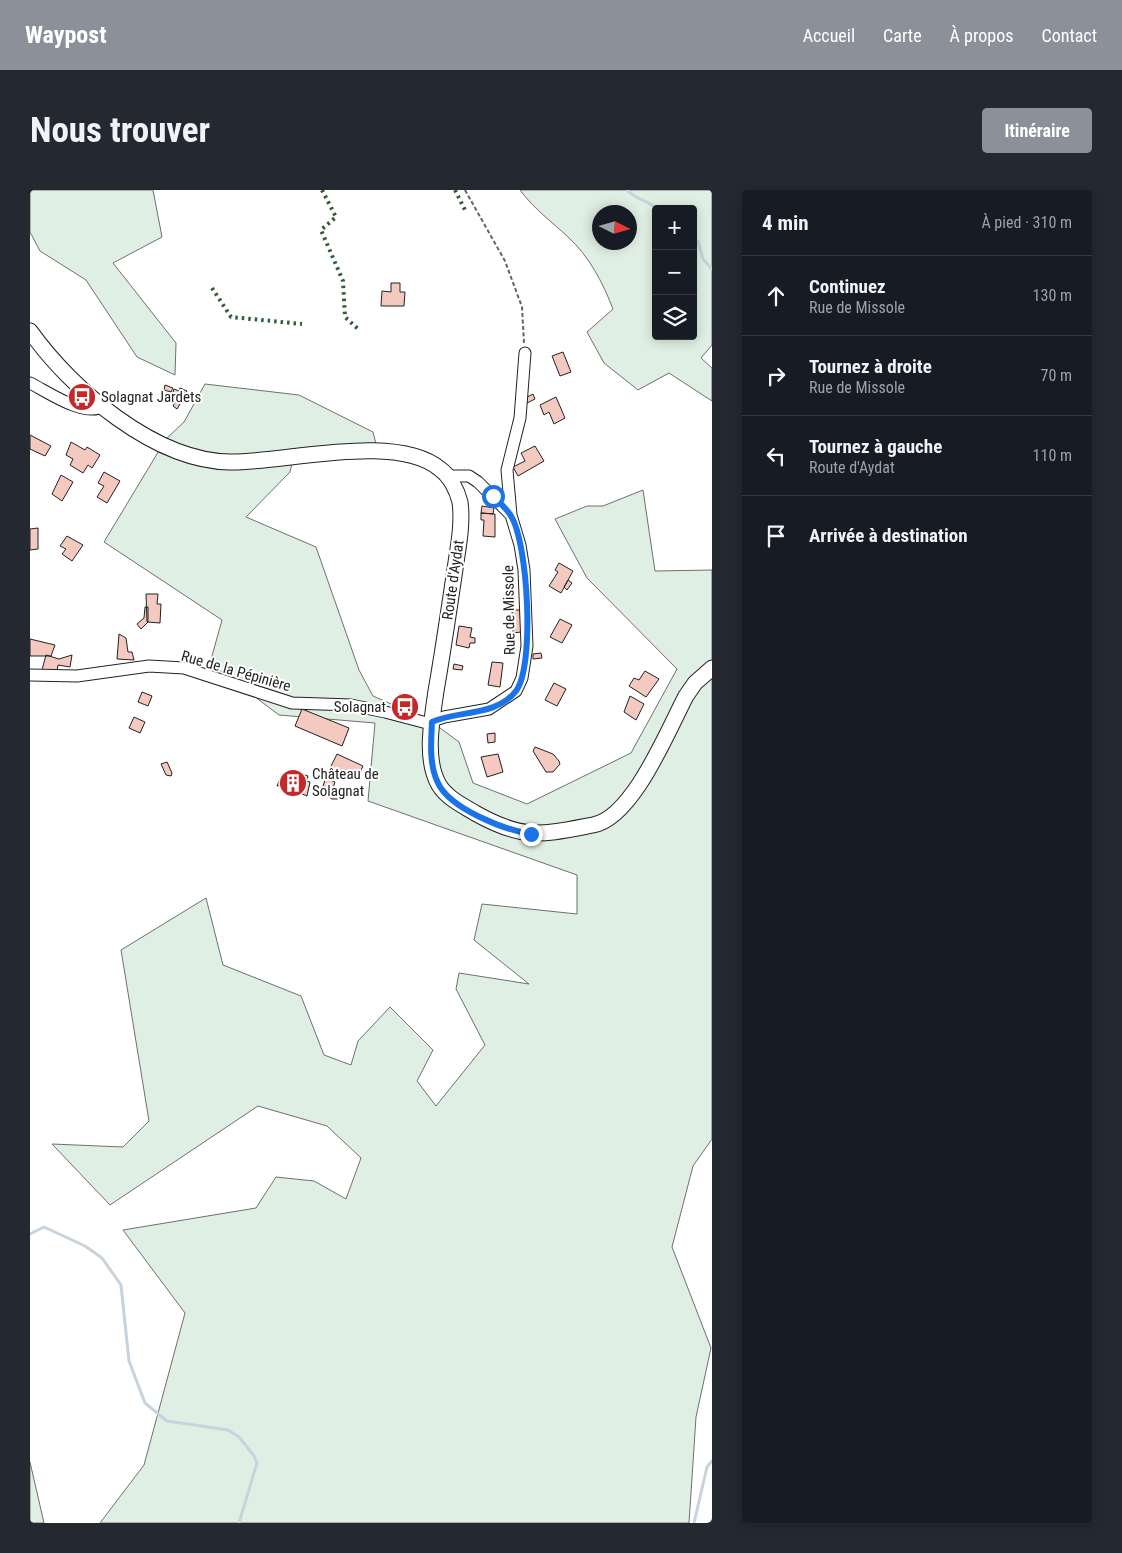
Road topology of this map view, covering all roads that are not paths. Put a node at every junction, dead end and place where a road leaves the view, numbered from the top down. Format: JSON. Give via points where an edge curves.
{"nodes":[{"id":1,"x":30,"y":331,"type":"edge"},
{"id":2,"x":525,"y":353,"type":"road end"},
{"id":3,"x":30,"y":383,"type":"edge"},
{"id":4,"x":103,"y":406,"type":"junction"},
{"id":5,"x":447,"y":476,"type":"junction"},
{"id":6,"x":511,"y":516,"type":"junction"},
{"id":7,"x":712,"y":668,"type":"edge"},
{"id":8,"x":30,"y":675,"type":"edge"},
{"id":9,"x":432,"y":722,"type":"junction"}],
"edges":[{"from":1,"to":4,"type":"main road","name":"Route d'Aydat","via":[[56,365]]},
{"from":2,"to":6,"type":"street","via":[[520,418],[507,470]]},
{"from":3,"to":4,"type":"street","via":[[85,410],[97,410]]},
{"from":4,"to":5,"type":"main road","name":"Route d'Aydat","via":[[155,443],[204,459],[251,461],[365,450],[416,458],[440,468]]},
{"from":5,"to":6,"type":"street","name":"Rue de Missole","via":[[474,478]]},
{"from":5,"to":9,"type":"main road","name":"Route d'Aydat","via":[[458,496],[460,522]]},
{"from":6,"to":9,"type":"street","name":"Rue de Missole","via":[[524,570],[527,646],[522,678],[516,691],[489,709]]},
{"from":7,"to":9,"type":"main road","name":"Route d'Aydat","via":[[686,696],[630,798],[602,824],[531,834],[494,824],[462,806],[438,784],[432,761]]},
{"from":8,"to":9,"type":"street","name":"Rue de la Pépinière","via":[[77,676],[149,666],[184,668],[292,703],[351,706]]}]}
